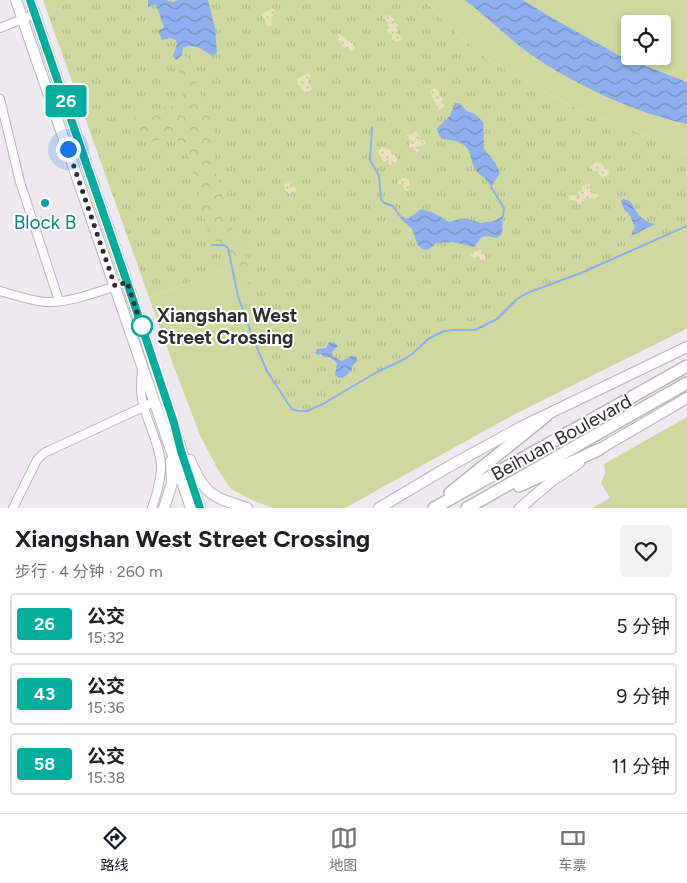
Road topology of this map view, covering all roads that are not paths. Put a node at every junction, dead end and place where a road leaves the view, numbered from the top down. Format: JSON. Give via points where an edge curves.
{"nodes":[{"id":1,"x":16,"y":0,"type":"edge"},
{"id":2,"x":30,"y":0,"type":"edge"},
{"id":3,"x":35,"y":14,"type":"junction"},
{"id":4,"x":23,"y":19,"type":"junction"},
{"id":5,"x":0,"y":28,"type":"edge"},
{"id":6,"x":0,"y":99,"type":"edge"},
{"id":7,"x":127,"y":282,"type":"junction"},
{"id":8,"x":115,"y":286,"type":"junction"},
{"id":9,"x":0,"y":291,"type":"edge"},
{"id":10,"x":59,"y":301,"type":"junction"},
{"id":11,"x":687,"y":347,"type":"edge"},
{"id":12,"x":687,"y":366,"type":"edge"},
{"id":13,"x":142,"y":367,"type":"junction"},
{"id":14,"x":687,"y":383,"type":"edge"},
{"id":15,"x":687,"y":398,"type":"edge"},
{"id":16,"x":154,"y":402,"type":"junction"},
{"id":17,"x":144,"y":406,"type":"junction"},
{"id":18,"x":546,"y":416,"type":"junction"},
{"id":19,"x":174,"y":423,"type":"junction"},
{"id":20,"x":165,"y":435,"type":"junction"},
{"id":21,"x":598,"y":450,"type":"junction"},
{"id":22,"x":194,"y":504,"type":"edge"},
{"id":23,"x":380,"y":507,"type":"edge"},
{"id":24,"x":13,"y":508,"type":"edge"},
{"id":25,"x":152,"y":508,"type":"edge"},
{"id":26,"x":164,"y":508,"type":"edge"},
{"id":27,"x":247,"y":508,"type":"edge"},
{"id":28,"x":429,"y":508,"type":"edge"},
{"id":29,"x":434,"y":508,"type":"edge"},
{"id":30,"x":468,"y":508,"type":"edge"},
{"id":31,"x":520,"y":508,"type":"edge"}],
"edges":[{"from":1,"to":4,"type":"main road"},
{"from":2,"to":3,"type":"main road"},
{"from":3,"to":4,"type":"street"},
{"from":3,"to":7,"type":"main road"},
{"from":4,"to":5,"type":"street"},
{"from":4,"to":8,"type":"main road"},
{"from":6,"to":10,"type":"street","via":[[20,182]]},
{"from":7,"to":8,"type":"street"},
{"from":7,"to":19,"type":"main road"},
{"from":8,"to":10,"type":"street"},
{"from":8,"to":13,"type":"main road"},
{"from":9,"to":10,"type":"street","via":[[39,301]]},
{"from":11,"to":18,"type":"main road"},
{"from":12,"to":29,"type":"highway","name":"Beihuan Boulevard"},
{"from":13,"to":16,"type":"main road"},
{"from":13,"to":17,"type":"street","via":[[140,389]]},
{"from":14,"to":30,"type":"highway","name":"Beihuan Boulevard"},
{"from":15,"to":21,"type":"main road"},
{"from":16,"to":17,"type":"street"},
{"from":16,"to":20,"type":"main road"},
{"from":17,"to":24,"type":"street","via":[[44,453],[37,460]]},
{"from":17,"to":25,"type":"street","via":[[161,466],[159,488]]},
{"from":18,"to":23,"type":"main road","via":[[472,453]]},
{"from":18,"to":28,"type":"highway"},
{"from":19,"to":22,"type":"main road"},
{"from":19,"to":27,"type":"main road","via":[[206,489],[219,499]]},
{"from":20,"to":22,"type":"main road"},
{"from":20,"to":26,"type":"main road","via":[[172,476]]},
{"from":21,"to":30,"type":"highway"},
{"from":21,"to":31,"type":"main road","via":[[553,480]]}]}
